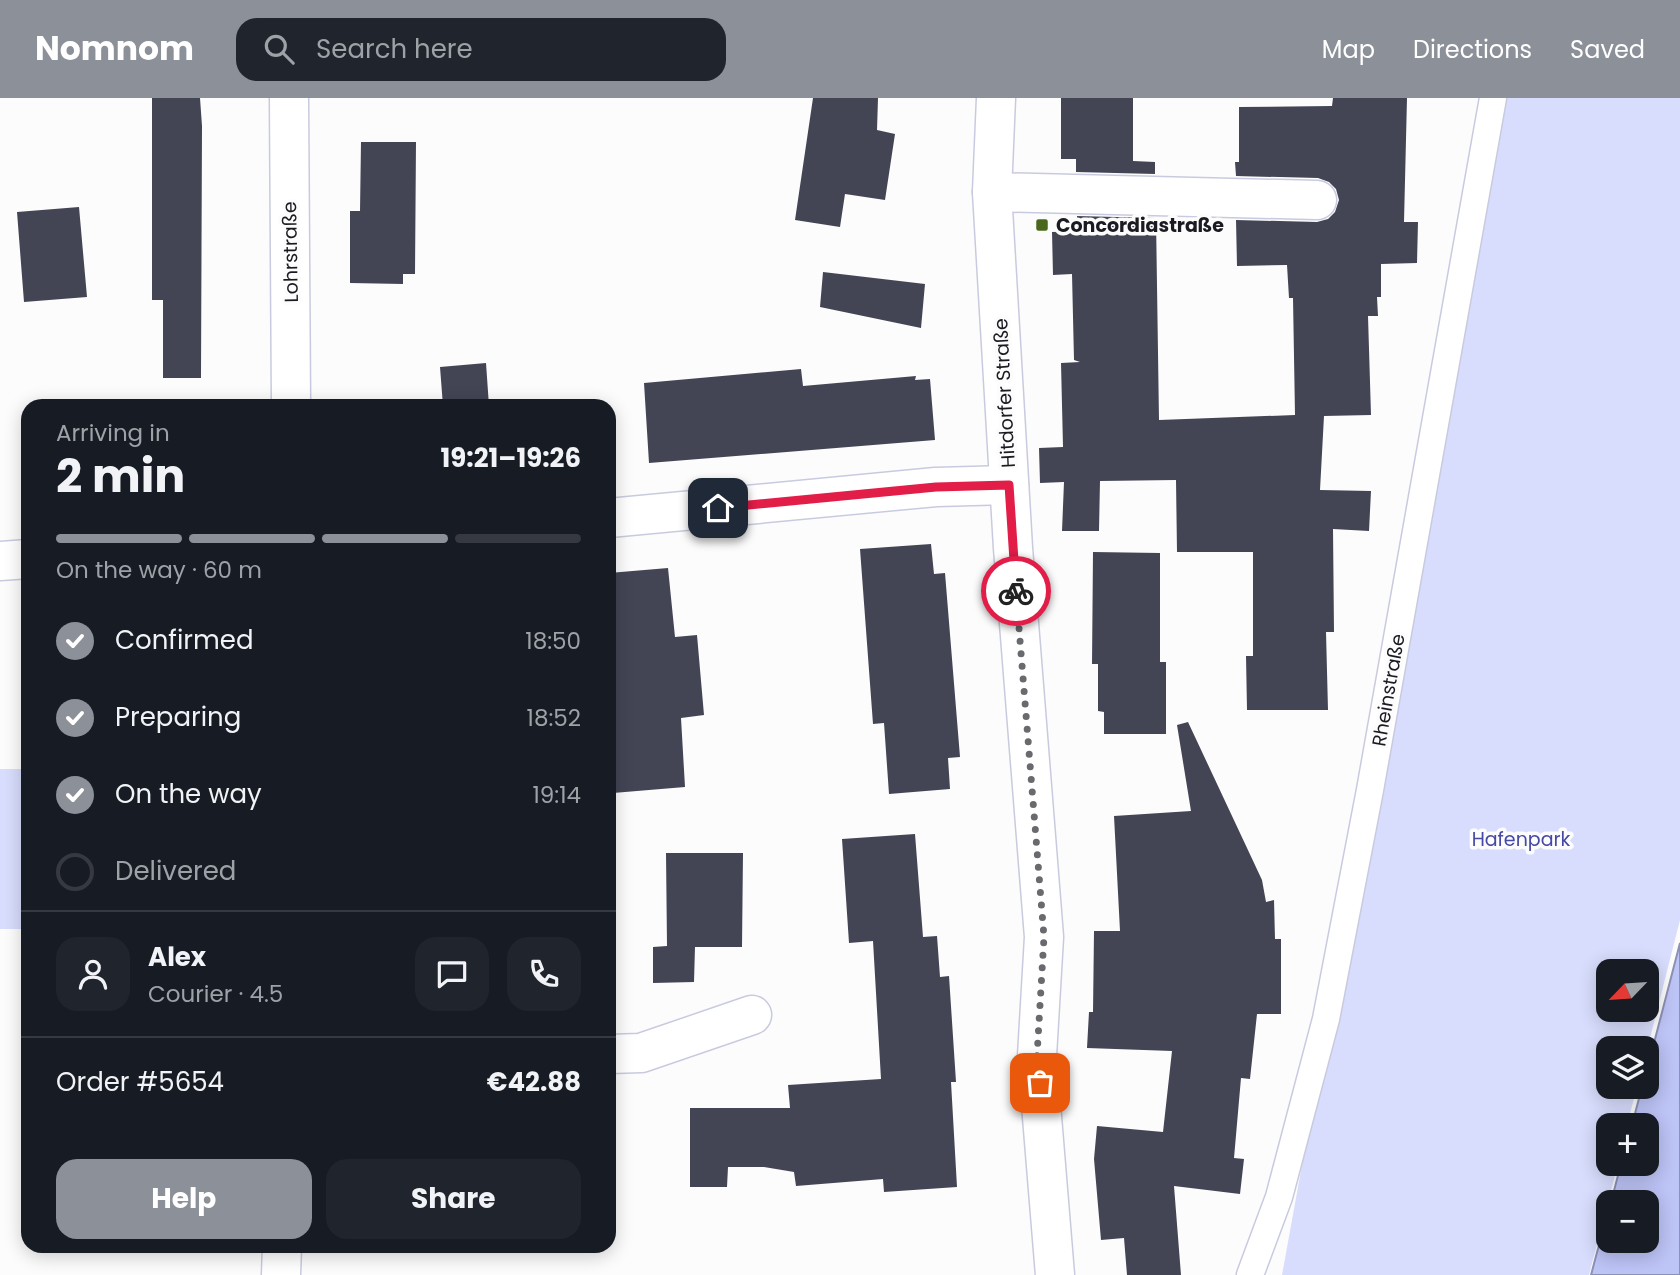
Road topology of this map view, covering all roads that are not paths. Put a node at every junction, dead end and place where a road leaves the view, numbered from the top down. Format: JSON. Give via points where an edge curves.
{"nodes":[{"id":1,"x":289,"y":98,"type":"edge"},
{"id":2,"x":996,"y":98,"type":"edge"},
{"id":3,"x":1493,"y":98,"type":"edge"},
{"id":4,"x":992,"y":192,"type":"junction"},
{"id":5,"x":1317,"y":200,"type":"dead end"},
{"id":6,"x":291,"y":399,"type":"edge"},
{"id":7,"x":1009,"y":485,"type":"junction"},
{"id":8,"x":616,"y":517,"type":"edge"},
{"id":9,"x":21,"y":560,"type":"edge"},
{"id":10,"x":0,"y":561,"type":"edge"},
{"id":11,"x":752,"y":1015,"type":"dead end"},
{"id":12,"x":616,"y":1054,"type":"edge"},
{"id":13,"x":282,"y":1253,"type":"edge"},
{"id":14,"x":281,"y":1275,"type":"edge"},
{"id":15,"x":1055,"y":1275,"type":"edge"},
{"id":16,"x":1250,"y":1275,"type":"edge"}],
"edges":[{"from":1,"to":6,"type":"street","name":"Lohrstraße"},
{"from":2,"to":4,"type":"street","name":"Hitdorfer Straße"},
{"from":3,"to":16,"type":"lane","name":"Rheinstraße","via":[[1325,1019],[1279,1197]]},
{"from":4,"to":5,"type":"street"},
{"from":4,"to":7,"type":"street","name":"Hitdorfer Straße"},
{"from":7,"to":8,"type":"street","via":[[936,487]]},
{"from":7,"to":15,"type":"street","name":"Hitdorfer Straße","via":[[1044,937],[1037,1056]]},
{"from":9,"to":10,"type":"street"},
{"from":11,"to":12,"type":"street","via":[[641,1053]]},
{"from":13,"to":14,"type":"street"}]}
